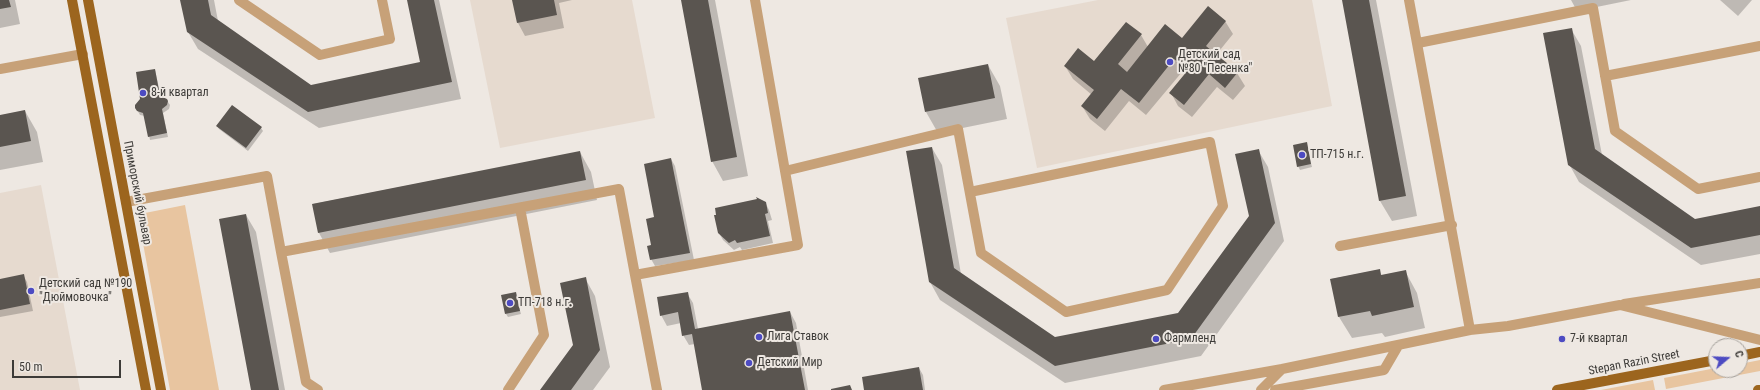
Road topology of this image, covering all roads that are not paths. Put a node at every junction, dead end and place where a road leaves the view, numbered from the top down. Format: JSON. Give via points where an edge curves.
{"nodes":[{"id":1,"x":72,"y":0,"type":"edge"},
{"id":2,"x":88,"y":0,"type":"edge"},
{"id":3,"x":239,"y":0,"type":"edge"},
{"id":4,"x":382,"y":0,"type":"edge"},
{"id":5,"x":755,"y":0,"type":"edge"},
{"id":6,"x":1410,"y":0,"type":"edge"},
{"id":7,"x":1418,"y":43,"type":"junction"},
{"id":8,"x":1760,"y":46,"type":"edge"},
{"id":9,"x":83,"y":54,"type":"junction"},
{"id":10,"x":0,"y":69,"type":"edge"},
{"id":11,"x":1605,"y":76,"type":"junction"},
{"id":12,"x":785,"y":171,"type":"junction"},
{"id":13,"x":1760,"y":177,"type":"edge"},
{"id":14,"x":970,"y":192,"type":"junction"},
{"id":15,"x":126,"y":202,"type":"junction"},
{"id":16,"x":520,"y":208,"type":"junction"},
{"id":17,"x":1452,"y":225,"type":"junction"},
{"id":18,"x":1340,"y":246,"type":"dead end"},
{"id":19,"x":281,"y":252,"type":"junction"},
{"id":20,"x":635,"y":275,"type":"junction"},
{"id":21,"x":1760,"y":283,"type":"edge"},
{"id":22,"x":1620,"y":305,"type":"junction"},
{"id":23,"x":1470,"y":330,"type":"junction"},
{"id":24,"x":1760,"y":340,"type":"edge"},
{"id":25,"x":1398,"y":346,"type":"junction"},
{"id":26,"x":1760,"y":352,"type":"edge"},
{"id":27,"x":1748,"y":354,"type":"edge"},
{"id":28,"x":1708,"y":362,"type":"edge"},
{"id":29,"x":1282,"y":369,"type":"junction"},
{"id":30,"x":146,"y":390,"type":"edge"},
{"id":31,"x":161,"y":390,"type":"edge"},
{"id":32,"x":318,"y":390,"type":"edge"},
{"id":33,"x":508,"y":390,"type":"edge"},
{"id":34,"x":657,"y":390,"type":"edge"},
{"id":35,"x":1164,"y":390,"type":"edge"},
{"id":36,"x":1262,"y":390,"type":"edge"},
{"id":37,"x":1275,"y":390,"type":"edge"},
{"id":38,"x":1557,"y":390,"type":"edge"}],
"edges":[{"from":1,"to":9,"type":"main road"},
{"from":2,"to":15,"type":"main road","name":"Приморский бульвар"},
{"from":3,"to":4,"type":"lane","via":[[320,55],[390,39]]},
{"from":5,"to":12,"type":"lane"},
{"from":6,"to":7,"type":"lane"},
{"from":7,"to":11,"type":"lane","via":[[1592,8]]},
{"from":7,"to":17,"type":"lane"},
{"from":8,"to":11,"type":"lane"},
{"from":9,"to":10,"type":"lane"},
{"from":9,"to":30,"type":"main road"},
{"from":11,"to":13,"type":"lane","via":[[1615,132],[1698,189]]},
{"from":12,"to":14,"type":"lane","via":[[958,129]]},
{"from":12,"to":20,"type":"lane","via":[[798,245]]},
{"from":14,"to":14,"type":"lane","via":[[981,253],[1066,312],[1167,290],[1223,206],[1210,142]]},
{"from":15,"to":19,"type":"lane","via":[[267,176]]},
{"from":15,"to":31,"type":"main road","name":"Приморский бульвар"},
{"from":16,"to":19,"type":"lane"},
{"from":16,"to":20,"type":"lane","via":[[619,189]]},
{"from":16,"to":33,"type":"lane","via":[[544,335]]},
{"from":17,"to":18,"type":"lane"},
{"from":17,"to":23,"type":"lane"},
{"from":19,"to":32,"type":"lane","via":[[306,382]]},
{"from":20,"to":34,"type":"lane"},
{"from":21,"to":22,"type":"lane"},
{"from":22,"to":23,"type":"lane","via":[[1508,326]]},
{"from":22,"to":24,"type":"lane"},
{"from":23,"to":25,"type":"lane"},
{"from":25,"to":29,"type":"lane"},
{"from":25,"to":37,"type":"lane","via":[[1384,370]]},
{"from":26,"to":27,"type":"main road"},
{"from":28,"to":38,"type":"main road","name":"Stepan Razin Street"},
{"from":29,"to":35,"type":"lane"},
{"from":29,"to":36,"type":"lane"}]}
